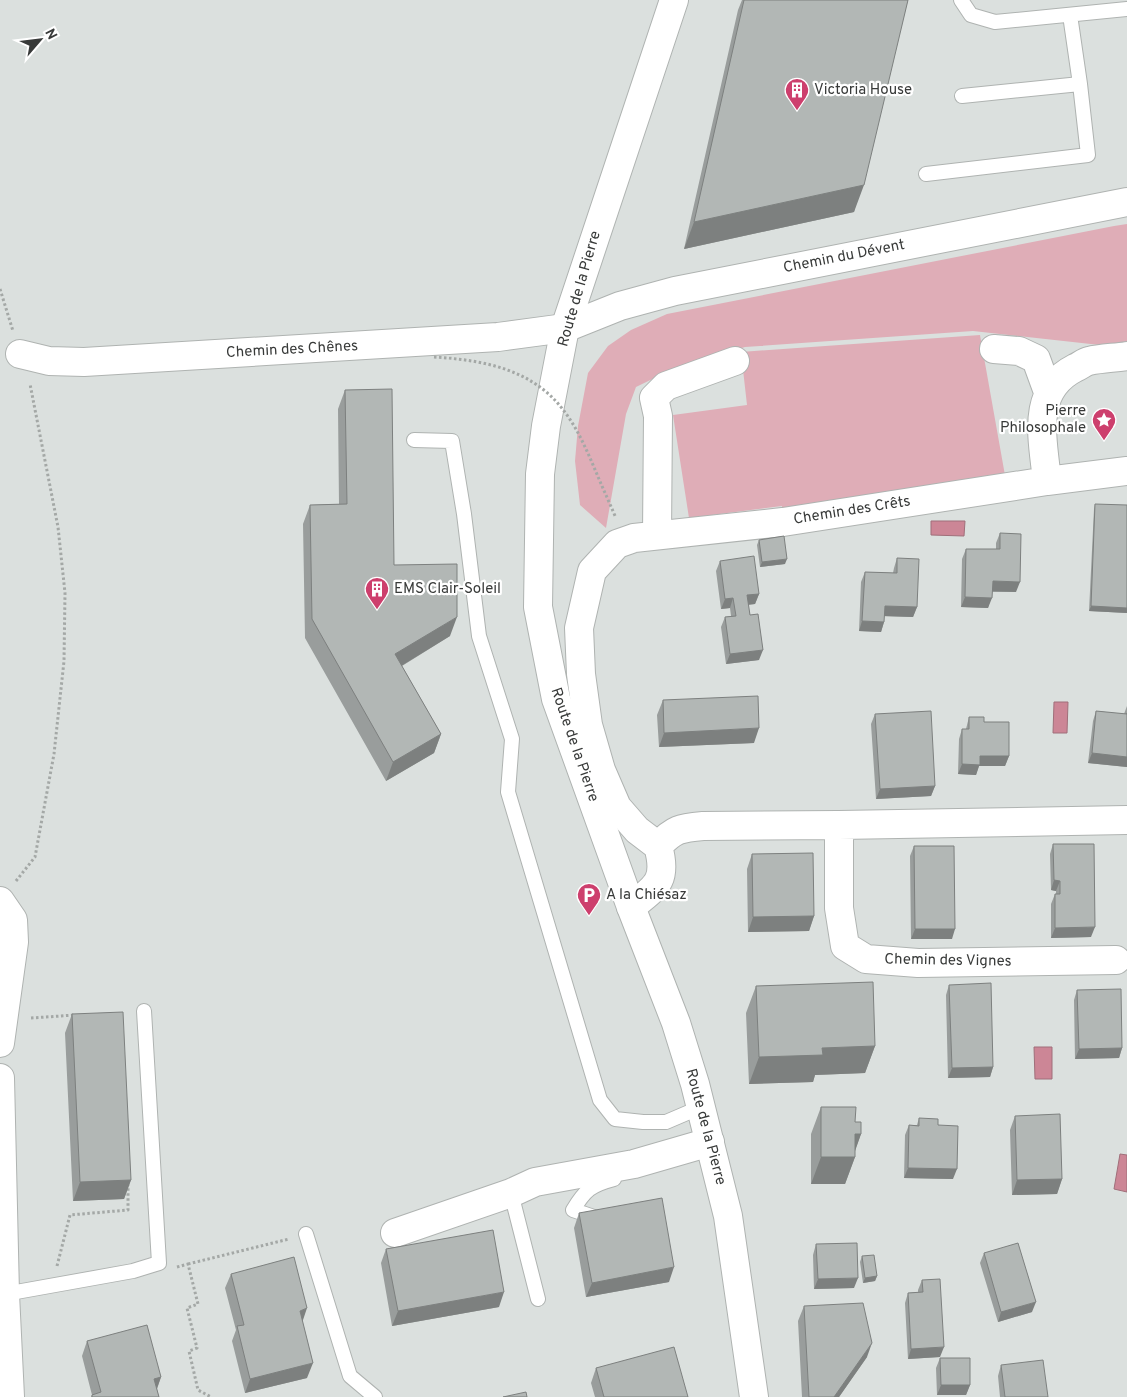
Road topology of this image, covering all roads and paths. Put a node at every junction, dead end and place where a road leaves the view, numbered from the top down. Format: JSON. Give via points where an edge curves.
{"nodes":[{"id":1,"x":674,"y":0,"type":"edge"},
{"id":2,"x":961,"y":0,"type":"edge"},
{"id":3,"x":1127,"y":9,"type":"edge"},
{"id":4,"x":1070,"y":15,"type":"junction"},
{"id":5,"x":1080,"y":84,"type":"junction"},
{"id":6,"x":962,"y":96,"type":"dead end"},
{"id":7,"x":926,"y":174,"type":"dead end"},
{"id":8,"x":1127,"y":202,"type":"edge"},
{"id":9,"x":0,"y":289,"type":"edge"},
{"id":10,"x":565,"y":328,"type":"junction"},
{"id":11,"x":994,"y":349,"type":"dead end"},
{"id":12,"x":20,"y":354,"type":"junction"},
{"id":13,"x":1127,"y":356,"type":"edge"},
{"id":14,"x":434,"y":357,"type":"dead end"},
{"id":15,"x":735,"y":361,"type":"dead end"},
{"id":16,"x":1048,"y":392,"type":"junction"},
{"id":17,"x":414,"y":440,"type":"dead end"},
{"id":18,"x":1127,"y":471,"type":"edge"},
{"id":19,"x":1047,"y":481,"type":"junction"},
{"id":20,"x":657,"y":535,"type":"junction"},
{"id":21,"x":625,"y":542,"type":"junction"},
{"id":22,"x":1127,"y":820,"type":"edge"},
{"id":23,"x":839,"y":826,"type":"junction"},
{"id":24,"x":658,"y":846,"type":"junction"},
{"id":25,"x":6,"y":894,"type":"edge"},
{"id":26,"x":631,"y":907,"type":"junction"},
{"id":27,"x":1116,"y":960,"type":"dead end"},
{"id":28,"x":144,"y":1011,"type":"dead end"},
{"id":29,"x":76,"y":1015,"type":"edge"},
{"id":30,"x":28,"y":1018,"type":"dead end"},
{"id":31,"x":0,"y":1043,"type":"edge"},
{"id":32,"x":0,"y":1078,"type":"edge"},
{"id":33,"x":702,"y":1107,"type":"junction"},
{"id":34,"x":710,"y":1142,"type":"junction"},
{"id":35,"x":654,"y":1159,"type":"junction"},
{"id":36,"x":128,"y":1183,"type":"edge"},
{"id":37,"x":511,"y":1193,"type":"junction"},
{"id":38,"x":597,"y":1218,"type":"edge"},
{"id":39,"x":395,"y":1233,"type":"dead end"},
{"id":40,"x":306,"y":1234,"type":"joint"},
{"id":41,"x":159,"y":1263,"type":"junction"},
{"id":42,"x":188,"y":1264,"type":"junction"},
{"id":43,"x":52,"y":1286,"type":"junction"},
{"id":44,"x":5,"y":1294,"type":"junction"},
{"id":45,"x":538,"y":1299,"type":"dead end"},
{"id":46,"x":10,"y":1397,"type":"edge"},
{"id":47,"x":211,"y":1397,"type":"edge"},
{"id":48,"x":375,"y":1397,"type":"edge"},
{"id":49,"x":754,"y":1397,"type":"edge"}],
"edges":[{"from":1,"to":10,"type":"street","name":"Route de la Pierre"},
{"from":2,"to":4,"type":"lane","via":[[971,16],[995,22]]},
{"from":3,"to":4,"type":"lane"},
{"from":4,"to":5,"type":"lane"},
{"from":5,"to":6,"type":"lane"},
{"from":5,"to":7,"type":"lane","via":[[1088,155]]},
{"from":8,"to":10,"type":"street","name":"Chemin du Dévent","via":[[675,291],[620,306]]},
{"from":9,"to":12,"type":"path"},
{"from":10,"to":12,"type":"street","name":"Chemin des Chênes","via":[[498,337],[84,362],[49,361]]},
{"from":10,"to":26,"type":"street","name":"Route de la Pierre","via":[[540,474],[538,607],[556,699]]},
{"from":11,"to":16,"type":"street","via":[[1019,351],[1036,358]]},
{"from":12,"to":25,"type":"path","via":[[30,380],[58,528],[65,593],[64,661],[54,754],[35,857]]},
{"from":13,"to":16,"type":"street","via":[[1089,361],[1066,373]]},
{"from":14,"to":21,"type":"path","bridge":true,"via":[[500,366],[544,390],[574,427]]},
{"from":15,"to":20,"type":"street","via":[[666,386],[654,398],[658,416]]},
{"from":16,"to":19,"type":"street","via":[[1042,432]]},
{"from":17,"to":33,"type":"lane","via":[[452,441],[479,636],[512,739],[508,792],[600,1100],[614,1119],[642,1122],[666,1122]]},
{"from":18,"to":19,"type":"street","name":"Chemin des Crêts"},
{"from":19,"to":20,"type":"street","name":"Chemin des Crêts","via":[[783,522]]},
{"from":20,"to":21,"type":"street","name":"Chemin des Crêts"},
{"from":21,"to":24,"type":"street","name":"Chemin des Crêts","via":[[617,544],[592,571],[579,628],[581,674],[588,725],[601,770],[617,807],[637,830]]},
{"from":22,"to":23,"type":"street"},
{"from":23,"to":24,"type":"street","via":[[682,828]]},
{"from":23,"to":27,"type":"street","name":"Chemin des Vignes","via":[[840,908],[845,946],[866,959],[918,963]]},
{"from":24,"to":26,"type":"street","via":[[663,862],[658,883]]},
{"from":25,"to":31,"type":"street","via":[[13,920],[14,942]]},
{"from":26,"to":33,"type":"street","name":"Route de la Pierre","via":[[676,1023]]},
{"from":28,"to":41,"type":"lane"},
{"from":29,"to":30,"type":"path"},
{"from":32,"to":44,"type":"street"},
{"from":33,"to":34,"type":"street","name":"Route de la Pierre"},
{"from":34,"to":35,"type":"street"},
{"from":34,"to":49,"type":"street","name":"Route de la Pierre","via":[[728,1216]]},
{"from":35,"to":37,"type":"street","via":[[535,1182]]},
{"from":35,"to":38,"type":"lane","via":[[635,1173],[600,1183],[583,1193],[573,1210]]},
{"from":36,"to":43,"type":"path","via":[[128,1210],[70,1215]]},
{"from":37,"to":39,"type":"street"},
{"from":37,"to":45,"type":"lane"},
{"from":40,"to":42,"type":"path"},
{"from":40,"to":48,"type":"lane","via":[[350,1376]]},
{"from":41,"to":42,"type":"path","via":[[170,1270]]},
{"from":41,"to":43,"type":"lane"},
{"from":42,"to":47,"type":"path","via":[[198,1304],[187,1308],[197,1348],[189,1351],[198,1390]]},
{"from":43,"to":44,"type":"lane"},
{"from":44,"to":46,"type":"street"}]}
